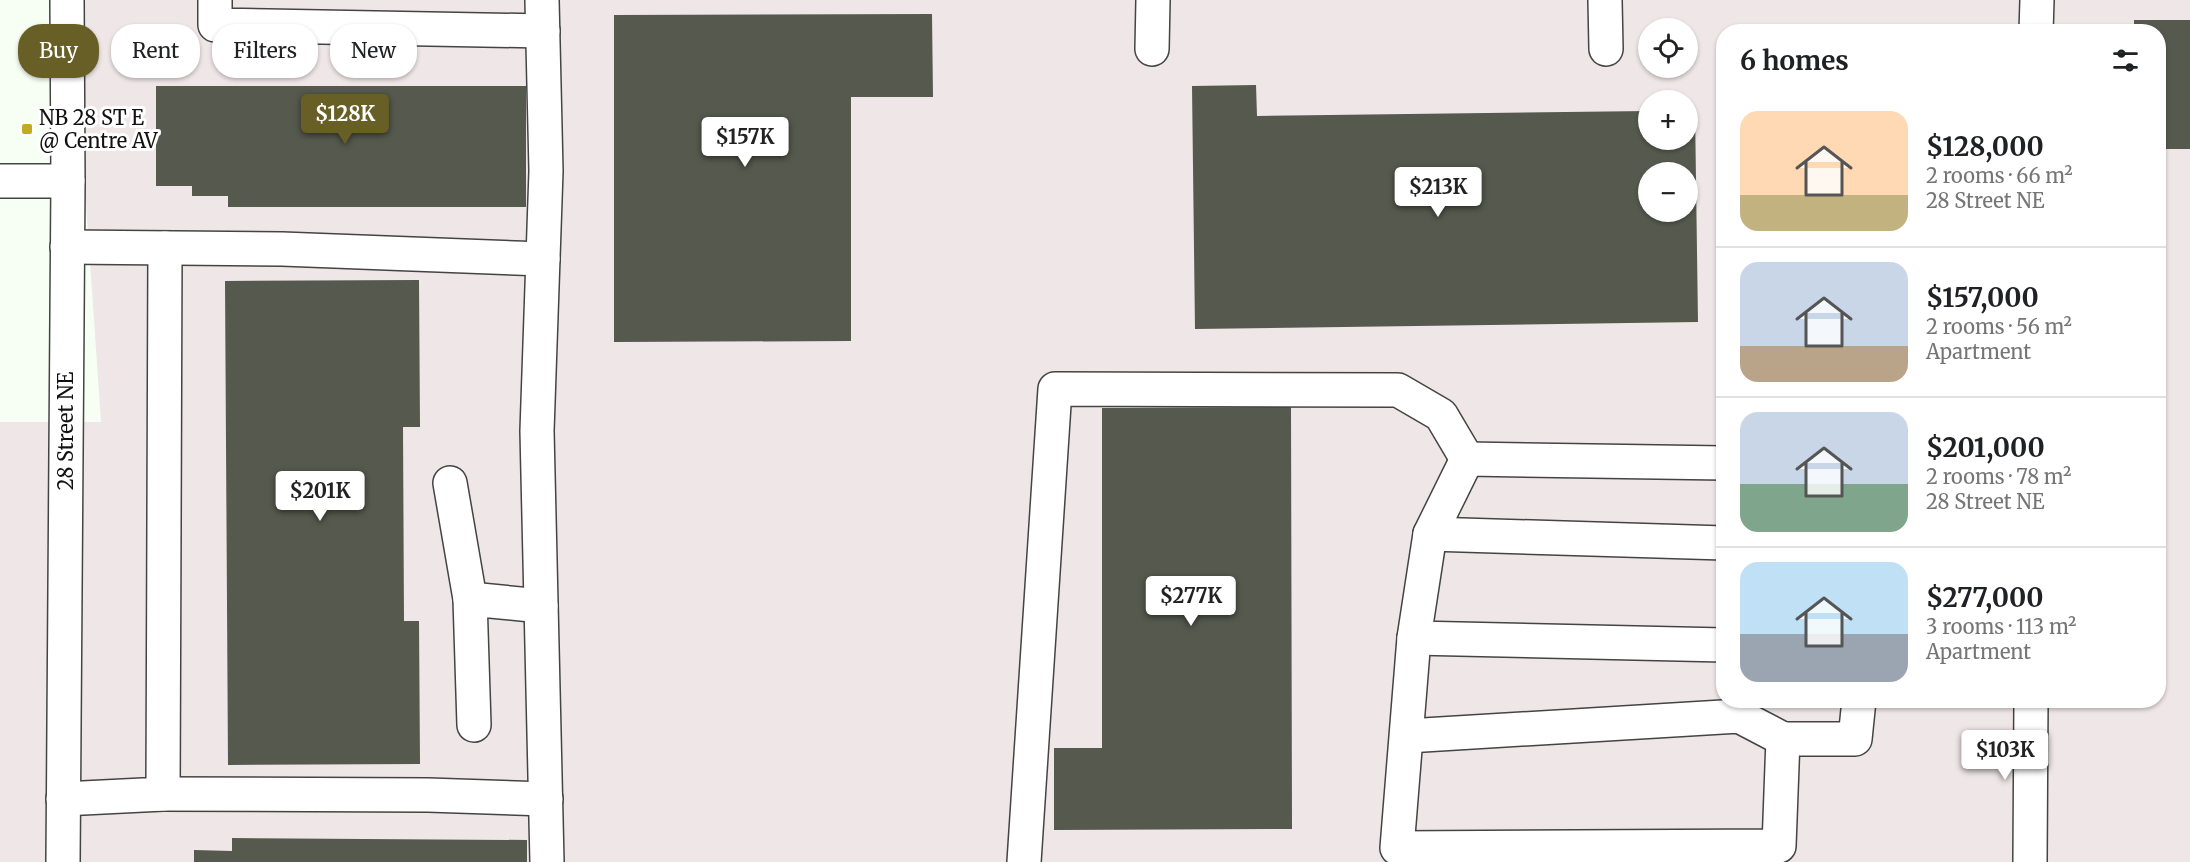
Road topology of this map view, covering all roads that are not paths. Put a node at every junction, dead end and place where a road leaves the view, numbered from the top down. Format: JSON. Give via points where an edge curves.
{"nodes":[{"id":1,"x":67,"y":0,"type":"edge"},
{"id":2,"x":214,"y":0,"type":"edge"},
{"id":3,"x":1153,"y":0,"type":"edge"},
{"id":4,"x":1605,"y":0,"type":"edge"},
{"id":5,"x":2037,"y":0,"type":"edge"},
{"id":6,"x":543,"y":15,"type":"edge"},
{"id":7,"x":2036,"y":24,"type":"edge"},
{"id":8,"x":1152,"y":49,"type":"dead end"},
{"id":9,"x":1606,"y":49,"type":"dead end"},
{"id":10,"x":0,"y":181,"type":"edge"},
{"id":11,"x":68,"y":181,"type":"junction"},
{"id":12,"x":68,"y":247,"type":"junction"},
{"id":13,"x":165,"y":248,"type":"junction"},
{"id":14,"x":543,"y":260,"type":"junction"},
{"id":15,"x":1467,"y":459,"type":"junction"},
{"id":16,"x":1716,"y":463,"type":"edge"},
{"id":17,"x":450,"y":483,"type":"dead end"},
{"id":18,"x":1430,"y":534,"type":"junction"},
{"id":19,"x":1716,"y":543,"type":"edge"},
{"id":20,"x":471,"y":599,"type":"junction"},
{"id":21,"x":541,"y":606,"type":"junction"},
{"id":22,"x":1414,"y":638,"type":"junction"},
{"id":23,"x":1716,"y":645,"type":"edge"},
{"id":24,"x":1858,"y":708,"type":"edge"},
{"id":25,"x":2031,"y":708,"type":"edge"},
{"id":26,"x":474,"y":725,"type":"dead end"},
{"id":27,"x":1407,"y":736,"type":"junction"},
{"id":28,"x":1783,"y":739,"type":"junction"},
{"id":29,"x":158,"y":794,"type":"junction"},
{"id":30,"x":63,"y":799,"type":"junction"},
{"id":31,"x":546,"y":799,"type":"junction"},
{"id":32,"x":1391,"y":855,"type":"edge"},
{"id":33,"x":63,"y":862,"type":"edge"},
{"id":34,"x":547,"y":862,"type":"edge"},
{"id":35,"x":1024,"y":862,"type":"edge"},
{"id":36,"x":2030,"y":862,"type":"edge"}],
"edges":[{"from":1,"to":11,"type":"street","name":"28 Street NE"},
{"from":2,"to":6,"type":"street","via":[[215,25]]},
{"from":3,"to":8,"type":"street"},
{"from":4,"to":9,"type":"street"},
{"from":5,"to":7,"type":"street"},
{"from":6,"to":14,"type":"street"},
{"from":10,"to":11,"type":"street"},
{"from":11,"to":12,"type":"street","name":"28 Street NE"},
{"from":12,"to":13,"type":"street"},
{"from":12,"to":30,"type":"street","name":"28 Street NE"},
{"from":13,"to":14,"type":"street"},
{"from":13,"to":29,"type":"street","via":[[163,794]]},
{"from":14,"to":21,"type":"street","via":[[537,431]]},
{"from":15,"to":16,"type":"street"},
{"from":15,"to":18,"type":"street"},
{"from":15,"to":35,"type":"street","via":[[1441,416],[1398,390],[1055,389]]},
{"from":17,"to":20,"type":"street"},
{"from":18,"to":19,"type":"street"},
{"from":18,"to":22,"type":"street"},
{"from":20,"to":21,"type":"street"},
{"from":20,"to":26,"type":"street"},
{"from":21,"to":31,"type":"street"},
{"from":22,"to":23,"type":"street"},
{"from":22,"to":27,"type":"street"},
{"from":24,"to":28,"type":"street","via":[[1855,739]]},
{"from":25,"to":36,"type":"street"},
{"from":27,"to":28,"type":"street","via":[[1739,716]]},
{"from":27,"to":32,"type":"street"},
{"from":28,"to":32,"type":"street","via":[[1779,846]]},
{"from":29,"to":30,"type":"street"},
{"from":29,"to":31,"type":"street"},
{"from":30,"to":33,"type":"street","name":"28 Street NE"},
{"from":31,"to":34,"type":"street"}]}
